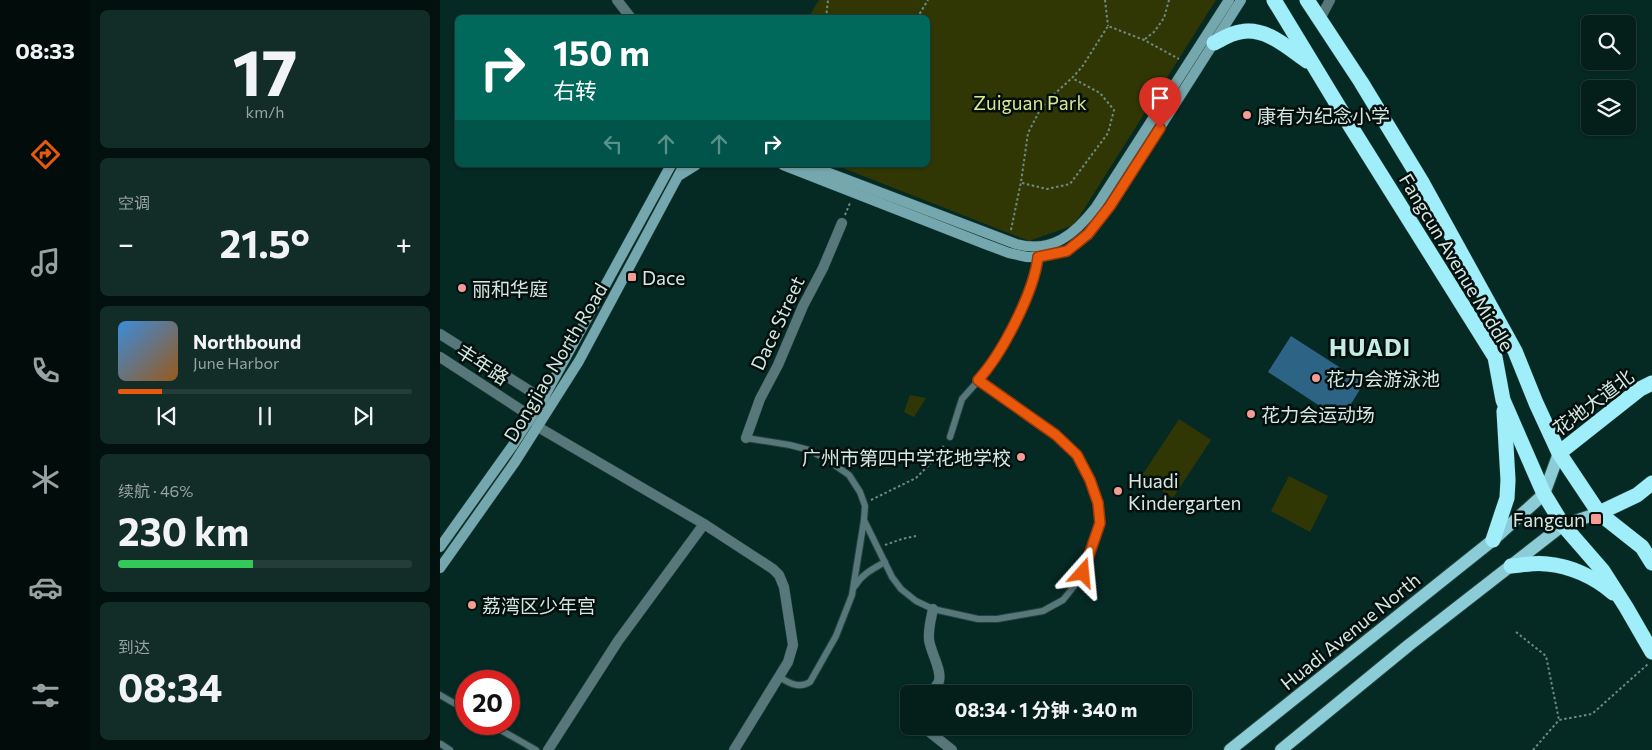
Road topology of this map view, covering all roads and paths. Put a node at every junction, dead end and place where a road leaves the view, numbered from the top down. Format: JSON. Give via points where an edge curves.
{"nodes":[{"id":1,"x":617,"y":0,"type":"edge"},
{"id":2,"x":828,"y":0,"type":"edge"},
{"id":3,"x":928,"y":0,"type":"edge"},
{"id":4,"x":1105,"y":0,"type":"edge"},
{"id":5,"x":1169,"y":0,"type":"edge"},
{"id":6,"x":1229,"y":0,"type":"edge"},
{"id":7,"x":1241,"y":0,"type":"edge"},
{"id":8,"x":1274,"y":0,"type":"edge"},
{"id":9,"x":1307,"y":0,"type":"edge"},
{"id":10,"x":1330,"y":0,"type":"edge"},
{"id":11,"x":629,"y":15,"type":"edge"},
{"id":12,"x":826,"y":15,"type":"edge"},
{"id":13,"x":919,"y":15,"type":"edge"},
{"id":14,"x":1320,"y":18,"type":"junction"},
{"id":15,"x":1108,"y":26,"type":"junction"},
{"id":16,"x":1144,"y":40,"type":"junction"},
{"id":17,"x":1214,"y":43,"type":"junction"},
{"id":18,"x":1188,"y":64,"type":"junction"},
{"id":19,"x":1313,"y":65,"type":"junction"},
{"id":20,"x":1072,"y":78,"type":"junction"},
{"id":21,"x":670,"y":167,"type":"edge"},
{"id":22,"x":683,"y":167,"type":"edge"},
{"id":23,"x":693,"y":167,"type":"edge"},
{"id":24,"x":788,"y":167,"type":"edge"},
{"id":25,"x":813,"y":167,"type":"edge"},
{"id":26,"x":679,"y":175,"type":"junction"},
{"id":27,"x":1021,"y":182,"type":"junction"},
{"id":28,"x":854,"y":194,"type":"junction"},
{"id":29,"x":842,"y":223,"type":"joint"},
{"id":30,"x":1009,"y":241,"type":"junction"},
{"id":31,"x":1038,"y":257,"type":"junction"},
{"id":32,"x":440,"y":334,"type":"edge"},
{"id":33,"x":440,"y":357,"type":"edge"},
{"id":34,"x":978,"y":380,"type":"junction"},
{"id":35,"x":1652,"y":383,"type":"edge"},
{"id":36,"x":1503,"y":400,"type":"junction"},
{"id":37,"x":548,"y":402,"type":"junction"},
{"id":38,"x":532,"y":417,"type":"junction"},
{"id":39,"x":538,"y":426,"type":"junction"},
{"id":40,"x":950,"y":437,"type":"joint"},
{"id":41,"x":746,"y":438,"type":"joint"},
{"id":42,"x":1559,"y":453,"type":"junction"},
{"id":43,"x":1652,"y":483,"type":"edge"},
{"id":44,"x":1544,"y":494,"type":"junction"},
{"id":45,"x":864,"y":503,"type":"junction"},
{"id":46,"x":1599,"y":513,"type":"junction"},
{"id":47,"x":864,"y":520,"type":"junction"},
{"id":48,"x":704,"y":524,"type":"junction"},
{"id":49,"x":1564,"y":525,"type":"junction"},
{"id":50,"x":916,"y":536,"type":"dead end"},
{"id":51,"x":1493,"y":540,"type":"junction"},
{"id":52,"x":441,"y":543,"type":"edge"},
{"id":53,"x":454,"y":548,"type":"junction"},
{"id":54,"x":878,"y":549,"type":"junction"},
{"id":55,"x":884,"y":562,"type":"junction"},
{"id":56,"x":1652,"y":563,"type":"edge"},
{"id":57,"x":1511,"y":566,"type":"junction"},
{"id":58,"x":440,"y":568,"type":"edge"},
{"id":59,"x":853,"y":588,"type":"junction"},
{"id":60,"x":1626,"y":607,"type":"junction"},
{"id":61,"x":933,"y":609,"type":"junction"},
{"id":62,"x":1516,"y":632,"type":"dead end"},
{"id":63,"x":1652,"y":652,"type":"edge"},
{"id":64,"x":1652,"y":661,"type":"edge"},
{"id":65,"x":779,"y":677,"type":"junction"},
{"id":66,"x":936,"y":685,"type":"edge"},
{"id":67,"x":441,"y":698,"type":"edge"},
{"id":68,"x":455,"y":705,"type":"edge"},
{"id":69,"x":1559,"y":720,"type":"junction"},
{"id":70,"x":509,"y":735,"type":"edge"},
{"id":71,"x":933,"y":735,"type":"edge"},
{"id":72,"x":440,"y":744,"type":"edge"},
{"id":73,"x":450,"y":750,"type":"edge"},
{"id":74,"x":536,"y":750,"type":"edge"},
{"id":75,"x":548,"y":750,"type":"edge"},
{"id":76,"x":734,"y":750,"type":"edge"},
{"id":77,"x":952,"y":750,"type":"edge"},
{"id":78,"x":1230,"y":750,"type":"edge"},
{"id":79,"x":1281,"y":750,"type":"edge"},
{"id":80,"x":1533,"y":750,"type":"edge"}],
"edges":[{"from":1,"to":11,"type":"street"},
{"from":2,"to":12,"type":"path"},
{"from":3,"to":13,"type":"path"},
{"from":4,"to":15,"type":"path"},
{"from":5,"to":16,"type":"path","via":[[1161,22]]},
{"from":6,"to":18,"type":"main road"},
{"from":7,"to":17,"type":"main road"},
{"from":8,"to":19,"type":"highway","name":"Fangcun Avenue Middle"},
{"from":9,"to":14,"type":"highway","name":"Fangcun Avenue Middle"},
{"from":10,"to":14,"type":"street"},
{"from":14,"to":42,"type":"highway","name":"Fangcun Avenue Middle","via":[[1439,214],[1515,351]]},
{"from":15,"to":16,"type":"path"},
{"from":15,"to":20,"type":"path"},
{"from":16,"to":18,"type":"path"},
{"from":17,"to":19,"type":"highway","via":[[1250,31],[1283,44]]},
{"from":17,"to":31,"type":"main road","via":[[1098,223],[1067,251]]},
{"from":18,"to":30,"type":"main road","via":[[1108,188],[1077,229],[1050,244],[1027,247]]},
{"from":19,"to":36,"type":"highway","name":"Fangcun Avenue Middle","via":[[1495,357]]},
{"from":20,"to":27,"type":"path","via":[[1041,108],[1028,134]]},
{"from":20,"to":27,"type":"path","via":[[1100,93],[1114,110],[1108,133],[1070,184],[1047,189]]},
{"from":21,"to":37,"type":"main road","name":"Dongjiao North Road"},
{"from":22,"to":26,"type":"main road","name":"Dongjiao North Road"},
{"from":23,"to":26,"type":"main road"},
{"from":24,"to":28,"type":"main road"},
{"from":25,"to":30,"type":"main road"},
{"from":26,"to":37,"type":"main road","name":"Dongjiao North Road","via":[[587,346]]},
{"from":27,"to":30,"type":"path"},
{"from":28,"to":29,"type":"path"},
{"from":28,"to":31,"type":"main road","via":[[1009,253]]},
{"from":29,"to":41,"type":"street","name":"Dace Street","via":[[760,399]]},
{"from":31,"to":34,"type":"lane","via":[[1034,282],[1015,323],[987,371]]},
{"from":32,"to":37,"type":"street"},
{"from":33,"to":38,"type":"street","name":"丰年路"},
{"from":34,"to":40,"type":"lane","via":[[962,399]]},
{"from":34,"to":61,"type":"lane","via":[[1056,435],[1077,455],[1098,503],[1100,523],[1083,573],[1063,600],[1043,611],[978,619]]},
{"from":35,"to":42,"type":"highway","name":"花地大道北"},
{"from":36,"to":44,"type":"highway","name":"Fangcun Avenue Middle"},
{"from":36,"to":51,"type":"highway","via":[[1507,498]]},
{"from":37,"to":38,"type":"main road","name":"Dongjiao North Road"},
{"from":37,"to":39,"type":"main road","name":"Dongjiao North Road"},
{"from":38,"to":39,"type":"street"},
{"from":38,"to":52,"type":"main road","name":"Dongjiao North Road"},
{"from":39,"to":48,"type":"street"},
{"from":39,"to":53,"type":"main road","name":"Dongjiao North Road"},
{"from":40,"to":45,"type":"path","via":[[916,478]]},
{"from":41,"to":45,"type":"lane","via":[[790,445],[826,459],[849,475]]},
{"from":42,"to":44,"type":"main road"},
{"from":42,"to":46,"type":"highway","name":"Fangcun Avenue Middle"},
{"from":43,"to":46,"type":"highway","via":[[1637,495]]},
{"from":44,"to":49,"type":"highway","name":"Fangcun Avenue Middle"},
{"from":44,"to":51,"type":"main road","name":"Huadi Avenue North"},
{"from":45,"to":47,"type":"lane"},
{"from":46,"to":49,"type":"main road"},
{"from":46,"to":56,"type":"highway","name":"Fangcun Avenue Middle","via":[[1642,547]]},
{"from":47,"to":54,"type":"lane"},
{"from":47,"to":59,"type":"lane"},
{"from":48,"to":65,"type":"street","via":[[779,575],[793,646]]},
{"from":48,"to":75,"type":"street","via":[[618,641]]},
{"from":49,"to":57,"type":"main road"},
{"from":49,"to":60,"type":"highway","name":"Fangcun Avenue Middle","via":[[1603,571]]},
{"from":50,"to":54,"type":"path"},
{"from":51,"to":78,"type":"main road","name":"Huadi Avenue North"},
{"from":52,"to":53,"type":"street"},
{"from":53,"to":58,"type":"main road","name":"Dongjiao North Road"},
{"from":54,"to":55,"type":"lane"},
{"from":55,"to":59,"type":"lane","via":[[866,573]]},
{"from":55,"to":61,"type":"lane","via":[[901,589]]},
{"from":57,"to":60,"type":"highway","via":[[1546,563],[1574,570],[1611,591]]},
{"from":57,"to":79,"type":"main road"},
{"from":59,"to":65,"type":"lane","via":[[836,636],[810,682],[791,685]]},
{"from":60,"to":63,"type":"highway","name":"Fangcun Avenue Middle"},
{"from":61,"to":66,"type":"street","via":[[929,638],[940,674]]},
{"from":62,"to":69,"type":"path","via":[[1546,656]]},
{"from":64,"to":69,"type":"path","via":[[1592,714]]},
{"from":65,"to":76,"type":"street"},
{"from":67,"to":68,"type":"lane"},
{"from":69,"to":80,"type":"path"},
{"from":70,"to":74,"type":"lane"},
{"from":71,"to":77,"type":"street"},
{"from":72,"to":73,"type":"lane"}]}
